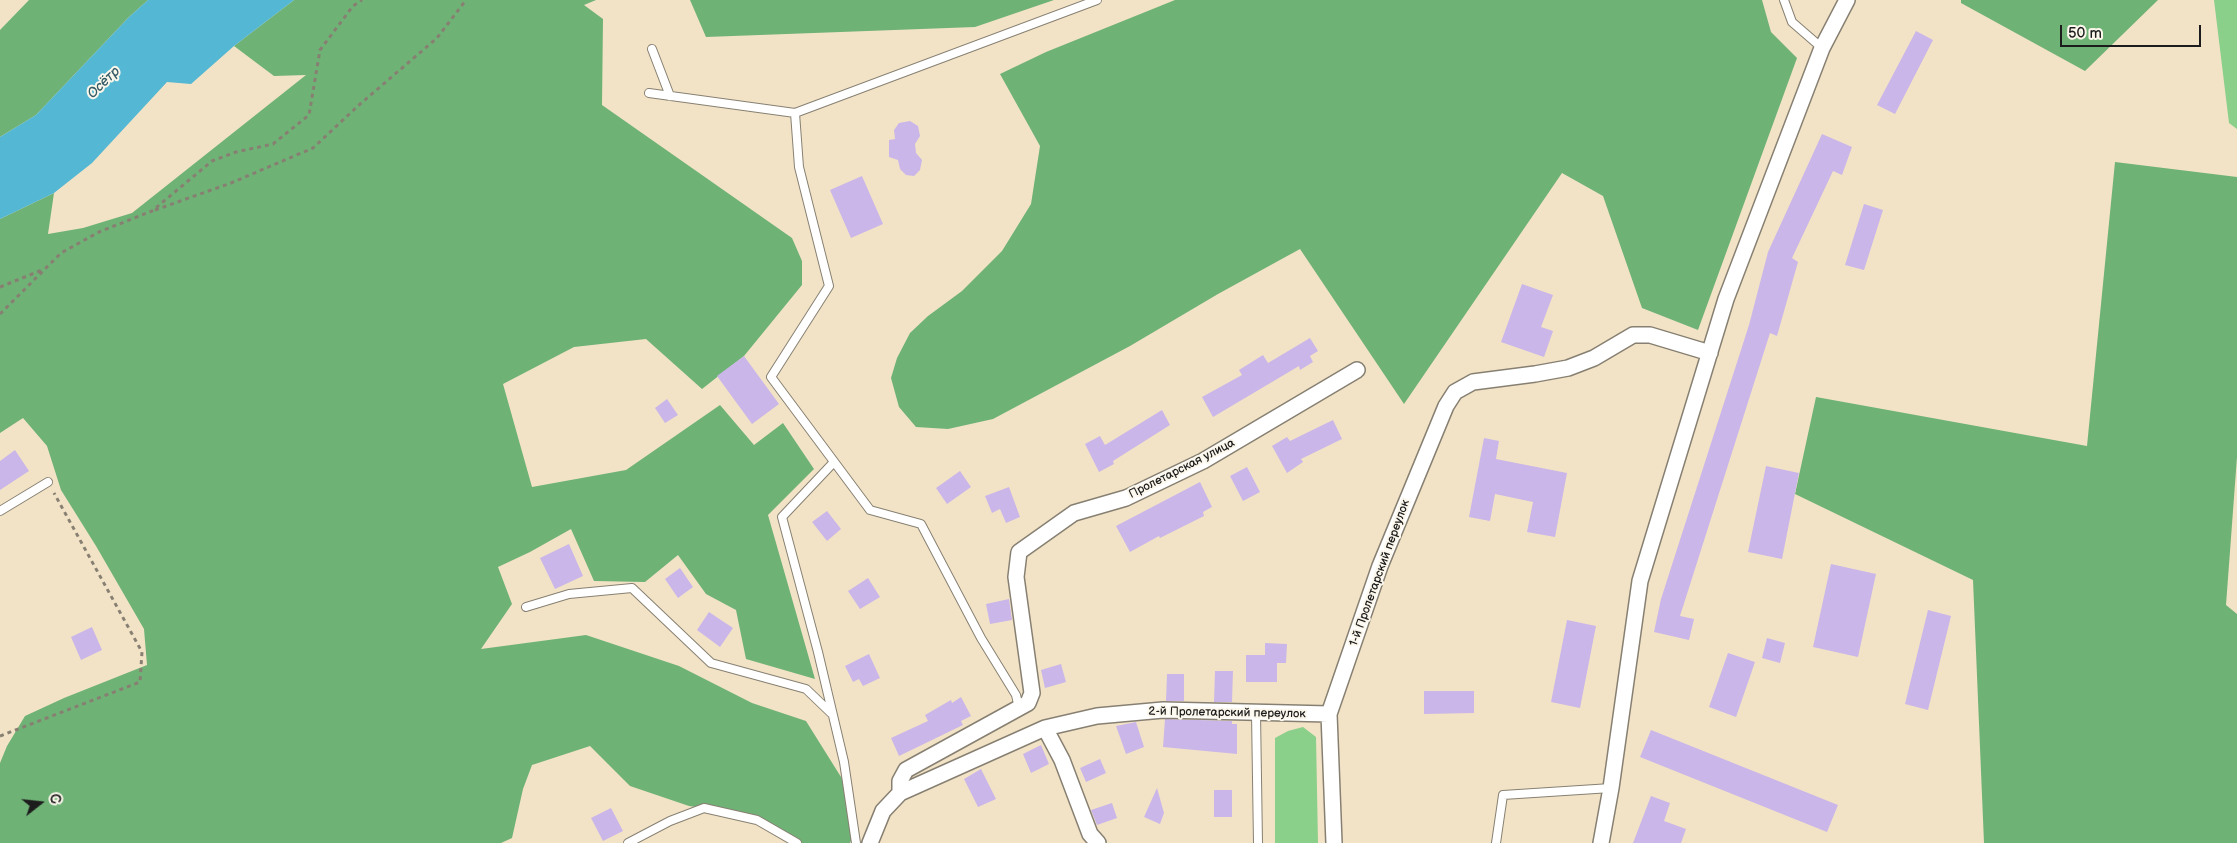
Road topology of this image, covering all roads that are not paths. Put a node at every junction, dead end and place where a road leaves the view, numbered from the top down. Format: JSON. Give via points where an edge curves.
{"nodes":[{"id":1,"x":1097,"y":0,"type":"edge"},
{"id":2,"x":1784,"y":0,"type":"edge"},
{"id":3,"x":1847,"y":0,"type":"edge"},
{"id":4,"x":1822,"y":48,"type":"junction"},
{"id":5,"x":652,"y":50,"type":"dead end"},
{"id":6,"x":649,"y":93,"type":"dead end"},
{"id":7,"x":670,"y":96,"type":"junction"},
{"id":8,"x":795,"y":113,"type":"junction"},
{"id":9,"x":1710,"y":353,"type":"junction"},
{"id":10,"x":1357,"y":370,"type":"dead end"},
{"id":11,"x":834,"y":462,"type":"junction"},
{"id":12,"x":48,"y":482,"type":"road end"},
{"id":13,"x":0,"y":511,"type":"edge"},
{"id":14,"x":526,"y":607,"type":"dead end"},
{"id":15,"x":1019,"y":708,"type":"junction"},
{"id":16,"x":831,"y":713,"type":"junction"},
{"id":17,"x":1256,"y":713,"type":"junction"},
{"id":18,"x":1329,"y":714,"type":"junction"},
{"id":19,"x":1045,"y":728,"type":"junction"},
{"id":20,"x":1611,"y":788,"type":"junction"},
{"id":21,"x":900,"y":793,"type":"junction"},
{"id":22,"x":628,"y":843,"type":"edge"},
{"id":23,"x":797,"y":843,"type":"edge"},
{"id":24,"x":856,"y":843,"type":"edge"},
{"id":25,"x":870,"y":843,"type":"edge"},
{"id":26,"x":1098,"y":843,"type":"edge"},
{"id":27,"x":1258,"y":843,"type":"edge"},
{"id":28,"x":1334,"y":843,"type":"edge"},
{"id":29,"x":1496,"y":843,"type":"edge"},
{"id":30,"x":1601,"y":843,"type":"edge"}],
"edges":[{"from":1,"to":8,"type":"lane"},
{"from":2,"to":4,"type":"lane","via":[[1792,22]]},
{"from":3,"to":4,"type":"street"},
{"from":4,"to":9,"type":"street","via":[[1726,299]]},
{"from":5,"to":7,"type":"lane"},
{"from":6,"to":7,"type":"lane"},
{"from":7,"to":8,"type":"lane"},
{"from":8,"to":11,"type":"lane","via":[[799,167],[830,286],[771,377]]},
{"from":9,"to":18,"type":"street","name":"1-й Пролетарский переулок","via":[[1650,335],[1632,335],[1594,358],[1568,368],[1472,382],[1455,392],[1446,406],[1380,566]]},
{"from":9,"to":20,"type":"street","via":[[1640,581]]},
{"from":10,"to":15,"type":"street","name":"Пролетарская улица","via":[[1203,461],[1126,498],[1074,513],[1019,552],[1016,578],[1032,693],[1028,703]]},
{"from":11,"to":15,"type":"lane","via":[[870,510],[921,524],[981,638],[1016,695]]},
{"from":11,"to":16,"type":"lane","via":[[782,517]]},
{"from":12,"to":13,"type":"lane"},
{"from":14,"to":16,"type":"lane","via":[[569,594],[632,588],[711,663],[806,689]]},
{"from":15,"to":21,"type":"street","name":"Пролетарская улица","via":[[906,770],[900,781]]},
{"from":16,"to":24,"type":"lane","via":[[844,762]]},
{"from":17,"to":18,"type":"street","name":"2-й Пролетарский переулок"},
{"from":17,"to":19,"type":"street","name":"2-й Пролетарский переулок","via":[[1163,710],[1097,716]]},
{"from":17,"to":27,"type":"lane"},
{"from":18,"to":28,"type":"street","name":"1-й Пролетарский переулок"},
{"from":19,"to":21,"type":"street","name":"2-й Пролетарский переулок"},
{"from":19,"to":26,"type":"street","via":[[1062,760],[1090,834]]},
{"from":20,"to":29,"type":"lane","via":[[1503,795]]},
{"from":20,"to":30,"type":"street"},
{"from":21,"to":25,"type":"street","name":"Пролетарская улица","via":[[883,811]]},
{"from":22,"to":23,"type":"lane","via":[[704,808],[757,820]]}]}
